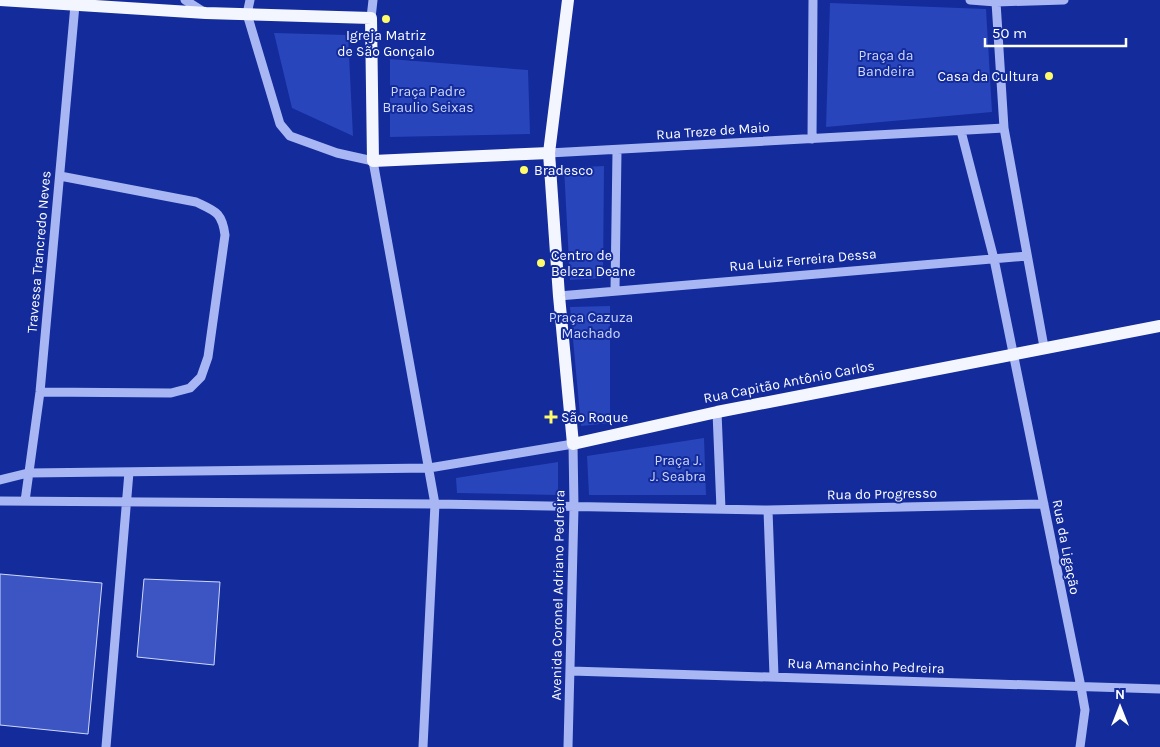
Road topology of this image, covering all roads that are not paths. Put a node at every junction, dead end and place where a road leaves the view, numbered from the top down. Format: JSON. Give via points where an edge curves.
{"nodes":[{"id":1,"x":0,"y":0,"type":"edge"},
{"id":2,"x":186,"y":0,"type":"edge"},
{"id":3,"x":250,"y":0,"type":"edge"},
{"id":4,"x":373,"y":0,"type":"edge"},
{"id":5,"x":568,"y":0,"type":"edge"},
{"id":6,"x":813,"y":0,"type":"edge"},
{"id":7,"x":970,"y":0,"type":"edge"},
{"id":8,"x":1064,"y":0,"type":"edge"},
{"id":9,"x":996,"y":2,"type":"junction"},
{"id":10,"x":83,"y":4,"type":"edge"},
{"id":11,"x":206,"y":13,"type":"junction"},
{"id":12,"x":247,"y":14,"type":"junction"},
{"id":13,"x":371,"y":18,"type":"junction"},
{"id":14,"x":1004,"y":128,"type":"junction"},
{"id":15,"x":961,"y":131,"type":"junction"},
{"id":16,"x":812,"y":139,"type":"junction"},
{"id":17,"x":617,"y":151,"type":"junction"},
{"id":18,"x":549,"y":154,"type":"junction"},
{"id":19,"x":373,"y":161,"type":"junction"},
{"id":20,"x":60,"y":176,"type":"junction"},
{"id":21,"x":1027,"y":256,"type":"junction"},
{"id":22,"x":994,"y":259,"type":"junction"},
{"id":23,"x":615,"y":290,"type":"junction"},
{"id":24,"x":559,"y":296,"type":"junction"},
{"id":25,"x":1160,"y":326,"type":"edge"},
{"id":26,"x":1044,"y":347,"type":"junction"},
{"id":27,"x":1011,"y":353,"type":"junction"},
{"id":28,"x":40,"y":392,"type":"junction"},
{"id":29,"x":717,"y":412,"type":"junction"},
{"id":30,"x":573,"y":444,"type":"junction"},
{"id":31,"x":429,"y":468,"type":"junction"},
{"id":32,"x":129,"y":472,"type":"junction"},
{"id":33,"x":28,"y":473,"type":"junction"},
{"id":34,"x":0,"y":480,"type":"edge"},
{"id":35,"x":0,"y":501,"type":"edge"},
{"id":36,"x":25,"y":501,"type":"junction"},
{"id":37,"x":127,"y":502,"type":"junction"},
{"id":38,"x":435,"y":504,"type":"junction"},
{"id":39,"x":1044,"y":504,"type":"junction"},
{"id":40,"x":574,"y":508,"type":"junction"},
{"id":41,"x":721,"y":509,"type":"junction"},
{"id":42,"x":768,"y":510,"type":"junction"},
{"id":43,"x":571,"y":672,"type":"junction"},
{"id":44,"x":774,"y":676,"type":"junction"},
{"id":45,"x":1081,"y":687,"type":"junction"},
{"id":46,"x":1160,"y":689,"type":"edge"},
{"id":47,"x":106,"y":747,"type":"edge"},
{"id":48,"x":423,"y":747,"type":"edge"},
{"id":49,"x":568,"y":747,"type":"edge"},
{"id":50,"x":1080,"y":747,"type":"edge"}],
"edges":[{"from":1,"to":10,"type":"main road"},
{"from":2,"to":11,"type":"street"},
{"from":3,"to":12,"type":"street"},
{"from":4,"to":13,"type":"street"},
{"from":5,"to":18,"type":"main road"},
{"from":6,"to":16,"type":"street"},
{"from":7,"to":9,"type":"street"},
{"from":8,"to":9,"type":"street"},
{"from":9,"to":14,"type":"street"},
{"from":10,"to":11,"type":"main road"},
{"from":10,"to":20,"type":"street","name":"Travessa Trancredo Neves"},
{"from":11,"to":12,"type":"main road"},
{"from":12,"to":13,"type":"main road"},
{"from":12,"to":19,"type":"street","via":[[280,124],[290,136]]},
{"from":13,"to":19,"type":"main road"},
{"from":14,"to":15,"type":"street"},
{"from":14,"to":21,"type":"street"},
{"from":15,"to":16,"type":"street"},
{"from":15,"to":22,"type":"street","name":"Rua da Ligação"},
{"from":16,"to":17,"type":"street","name":"Rua Treze de Maio"},
{"from":17,"to":18,"type":"street","name":"Rua Treze de Maio"},
{"from":17,"to":23,"type":"street"},
{"from":18,"to":19,"type":"main road"},
{"from":18,"to":24,"type":"main road"},
{"from":19,"to":31,"type":"street"},
{"from":20,"to":28,"type":"street","name":"Travessa Trancredo Neves"},
{"from":20,"to":28,"type":"street","via":[[196,202],[215,211],[223,220],[225,235],[208,356],[201,377],[190,388],[171,393]]},
{"from":21,"to":22,"type":"street","name":"Rua Luiz Ferreira Dessa"},
{"from":21,"to":26,"type":"street"},
{"from":22,"to":23,"type":"street","name":"Rua Luiz Ferreira Dessa"},
{"from":22,"to":27,"type":"street","name":"Rua da Ligação"},
{"from":23,"to":24,"type":"street"},
{"from":24,"to":30,"type":"main road"},
{"from":25,"to":26,"type":"main road","name":"Rua Capitão Antônio Carlos"},
{"from":26,"to":27,"type":"main road","name":"Rua Capitão Antônio Carlos"},
{"from":27,"to":29,"type":"main road","name":"Rua Capitão Antônio Carlos"},
{"from":27,"to":39,"type":"street","name":"Rua da Ligação"},
{"from":28,"to":33,"type":"street","name":"Travessa Trancredo Neves"},
{"from":29,"to":30,"type":"main road","name":"Rua Capitão Antônio Carlos"},
{"from":29,"to":41,"type":"street"},
{"from":30,"to":31,"type":"street"},
{"from":30,"to":40,"type":"street","name":"Avenida Coronel Adriano Pedreira"},
{"from":31,"to":32,"type":"street"},
{"from":31,"to":38,"type":"street"},
{"from":32,"to":33,"type":"street"},
{"from":32,"to":37,"type":"street"},
{"from":33,"to":34,"type":"street"},
{"from":33,"to":36,"type":"street","name":"Travessa Trancredo Neves"},
{"from":35,"to":36,"type":"street"},
{"from":36,"to":37,"type":"street"},
{"from":37,"to":38,"type":"street"},
{"from":37,"to":47,"type":"street"},
{"from":38,"to":40,"type":"street"},
{"from":38,"to":48,"type":"street"},
{"from":39,"to":42,"type":"street","name":"Rua do Progresso"},
{"from":39,"to":45,"type":"street","name":"Rua da Ligação"},
{"from":40,"to":41,"type":"street"},
{"from":40,"to":43,"type":"street","name":"Avenida Coronel Adriano Pedreira"},
{"from":41,"to":42,"type":"street","name":"Rua do Progresso"},
{"from":42,"to":44,"type":"street"},
{"from":43,"to":44,"type":"street","name":"Rua Amancinho Pedreira"},
{"from":43,"to":49,"type":"street","name":"Avenida Coronel Adriano Pedreira"},
{"from":44,"to":45,"type":"street","name":"Rua Amancinho Pedreira"},
{"from":45,"to":46,"type":"street","name":"Rua Amancinho Pedreira"},
{"from":45,"to":50,"type":"street","name":"Rua da Ligação","via":[[1085,710]]}]}
